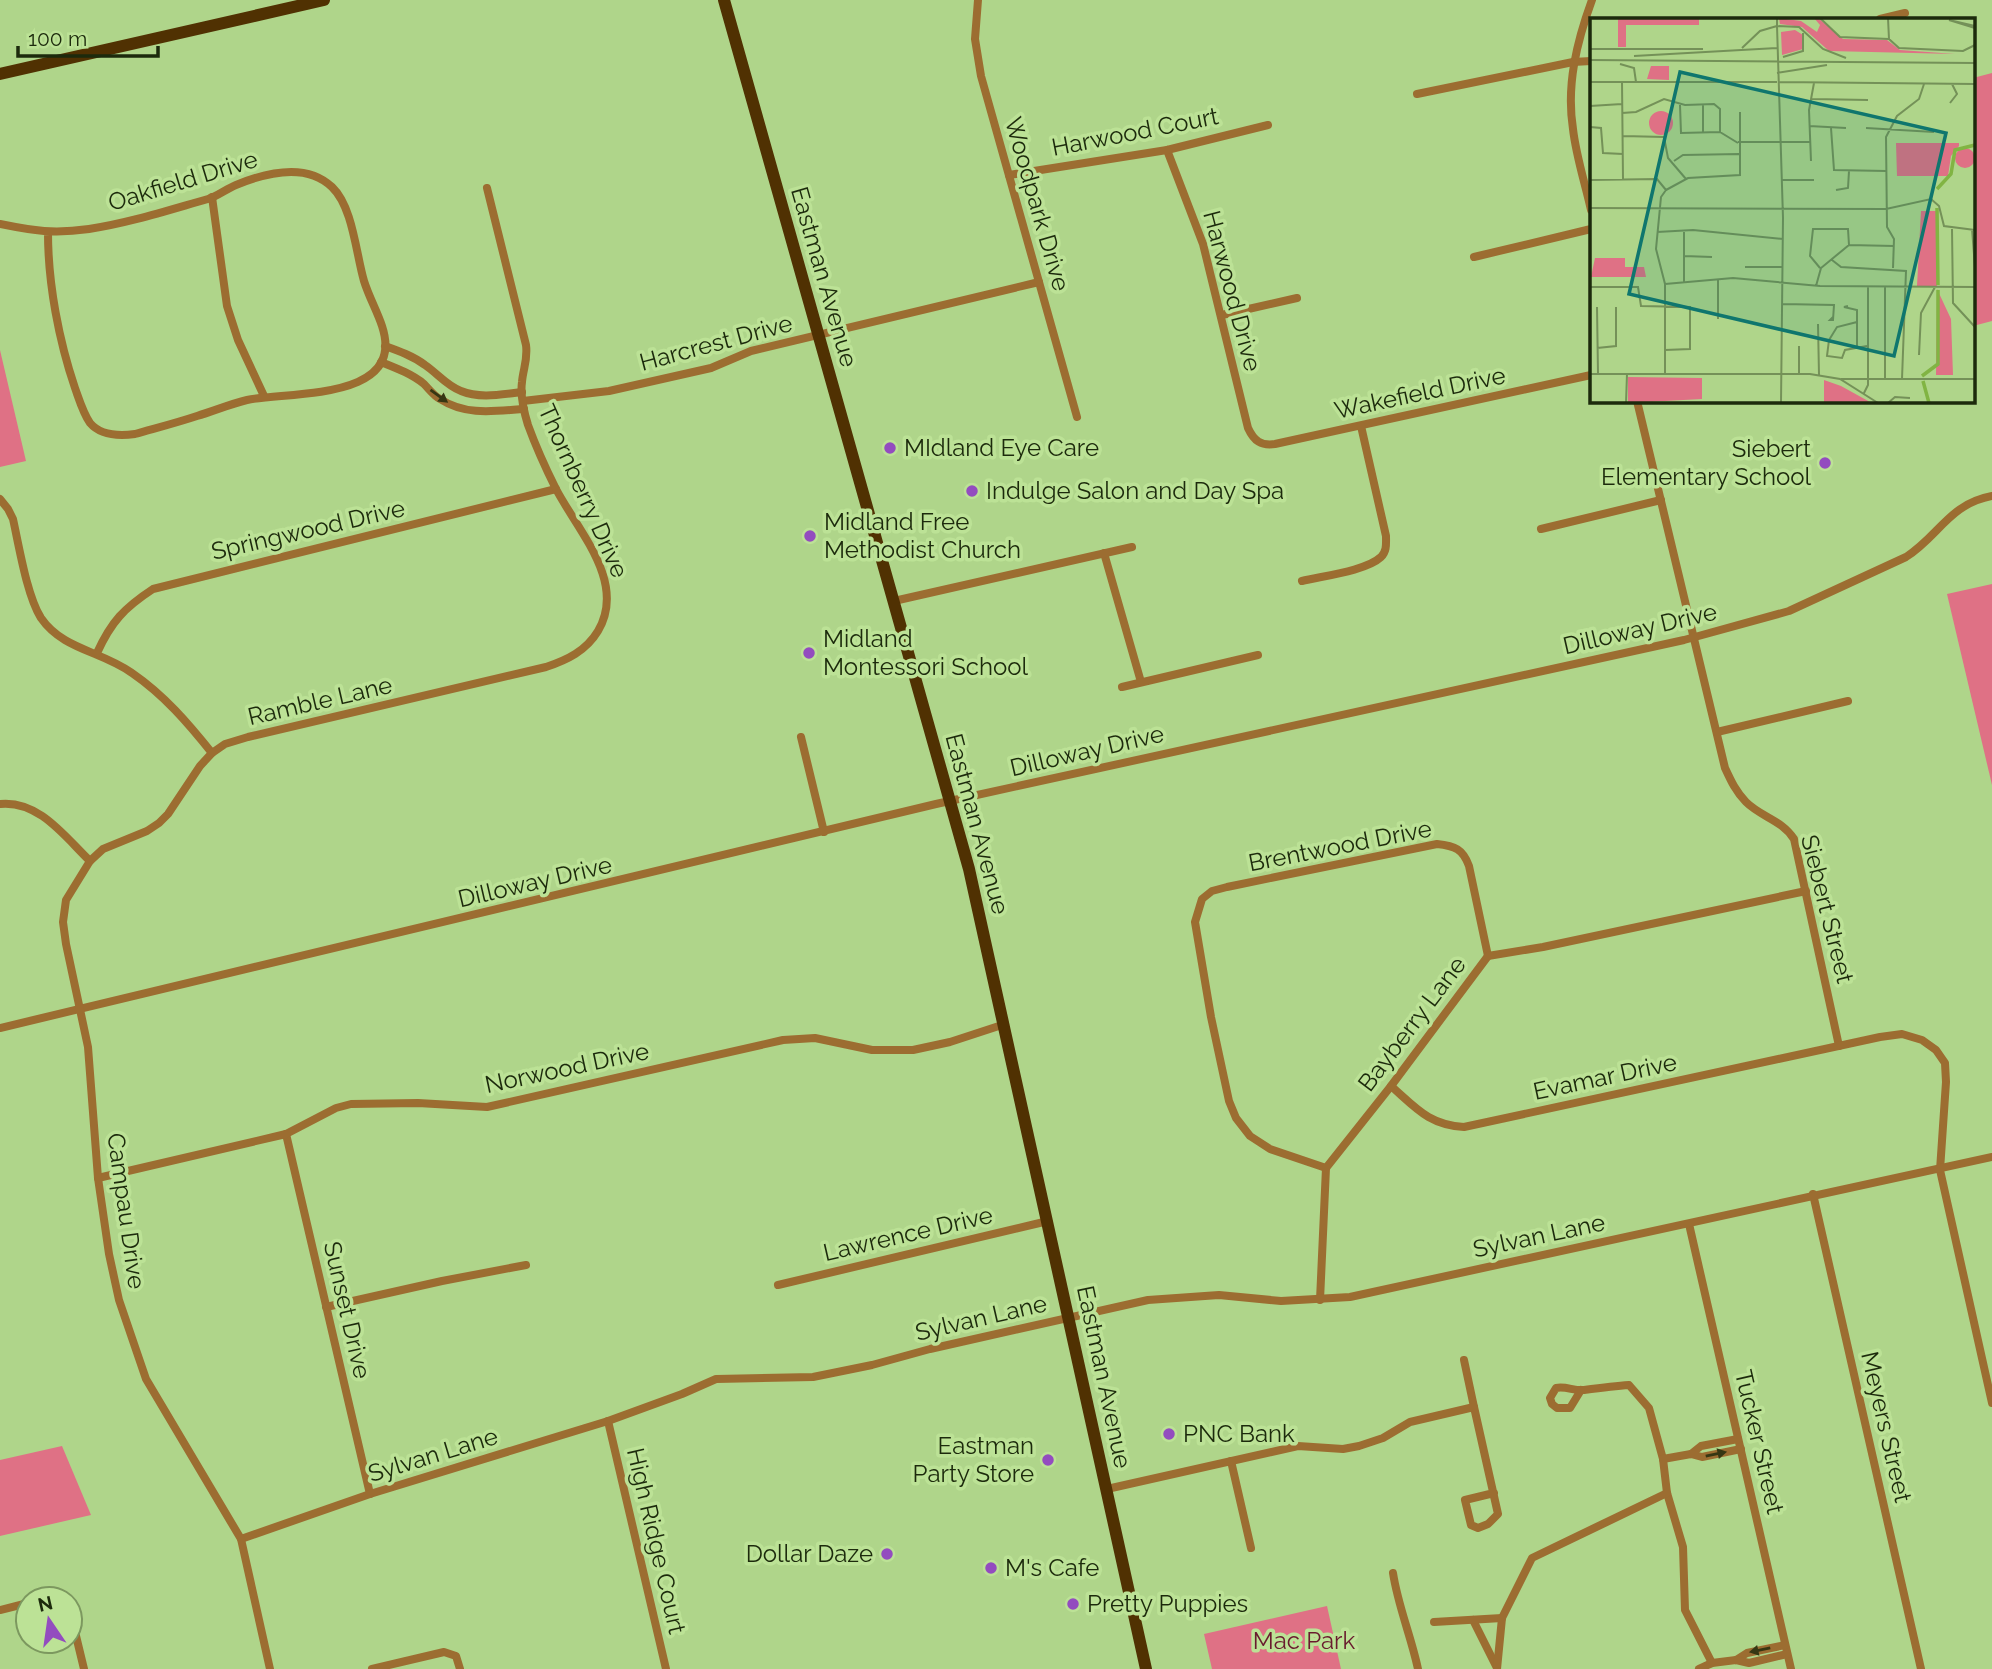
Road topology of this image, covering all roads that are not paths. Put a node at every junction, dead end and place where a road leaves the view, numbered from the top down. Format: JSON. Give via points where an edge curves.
{"nodes":[{"id":1,"x":324,"y":0,"type":"edge"},
{"id":2,"x":724,"y":0,"type":"edge"},
{"id":3,"x":978,"y":0,"type":"edge"},
{"id":4,"x":1592,"y":0,"type":"edge"},
{"id":5,"x":1905,"y":13,"type":"dead end"},
{"id":6,"x":1885,"y":18,"type":"edge"},
{"id":7,"x":1590,"y":61,"type":"edge"},
{"id":8,"x":1573,"y":62,"type":"junction"},
{"id":9,"x":0,"y":74,"type":"edge"},
{"id":10,"x":1417,"y":94,"type":"dead end"},
{"id":11,"x":1268,"y":125,"type":"dead end"},
{"id":12,"x":1167,"y":150,"type":"junction"},
{"id":13,"x":1009,"y":175,"type":"junction"},
{"id":14,"x":487,"y":188,"type":"dead end"},
{"id":15,"x":212,"y":198,"type":"junction"},
{"id":16,"x":1590,"y":206,"type":"edge"},
{"id":17,"x":0,"y":224,"type":"edge"},
{"id":18,"x":1590,"y":229,"type":"edge"},
{"id":19,"x":48,"y":233,"type":"junction"},
{"id":20,"x":1474,"y":257,"type":"dead end"},
{"id":21,"x":1039,"y":282,"type":"junction"},
{"id":22,"x":1297,"y":298,"type":"dead end"},
{"id":23,"x":1222,"y":315,"type":"junction"},
{"id":24,"x":819,"y":334,"type":"junction"},
{"id":25,"x":385,"y":345,"type":"junction"},
{"id":26,"x":381,"y":362,"type":"junction"},
{"id":27,"x":1590,"y":375,"type":"edge"},
{"id":28,"x":264,"y":396,"type":"junction"},
{"id":29,"x":523,"y":400,"type":"junction"},
{"id":30,"x":1637,"y":402,"type":"edge"},
{"id":31,"x":1077,"y":417,"type":"dead end"},
{"id":32,"x":1361,"y":426,"type":"junction"},
{"id":33,"x":1257,"y":442,"type":"joint"},
{"id":34,"x":556,"y":489,"type":"junction"},
{"id":35,"x":1992,"y":496,"type":"edge"},
{"id":36,"x":0,"y":499,"type":"edge"},
{"id":37,"x":1661,"y":500,"type":"junction"},
{"id":38,"x":1541,"y":529,"type":"dead end"},
{"id":39,"x":1132,"y":547,"type":"dead end"},
{"id":40,"x":1104,"y":553,"type":"junction"},
{"id":41,"x":1302,"y":581,"type":"dead end"},
{"id":42,"x":894,"y":601,"type":"junction"},
{"id":43,"x":594,"y":637,"type":"joint"},
{"id":44,"x":1694,"y":638,"type":"junction"},
{"id":45,"x":97,"y":653,"type":"junction"},
{"id":46,"x":1258,"y":655,"type":"dead end"},
{"id":47,"x":1142,"y":682,"type":"junction"},
{"id":48,"x":1122,"y":687,"type":"dead end"},
{"id":49,"x":1848,"y":701,"type":"dead end"},
{"id":50,"x":1717,"y":732,"type":"junction"},
{"id":51,"x":801,"y":737,"type":"dead end"},
{"id":52,"x":212,"y":753,"type":"junction"},
{"id":53,"x":951,"y":801,"type":"junction"},
{"id":54,"x":0,"y":804,"type":"edge"},
{"id":55,"x":824,"y":832,"type":"junction"},
{"id":56,"x":90,"y":861,"type":"junction"},
{"id":57,"x":1806,"y":891,"type":"junction"},
{"id":58,"x":1488,"y":956,"type":"junction"},
{"id":59,"x":80,"y":1011,"type":"junction"},
{"id":60,"x":1005,"y":1024,"type":"junction"},
{"id":61,"x":0,"y":1028,"type":"edge"},
{"id":62,"x":1839,"y":1046,"type":"junction"},
{"id":63,"x":1391,"y":1086,"type":"junction"},
{"id":64,"x":286,"y":1134,"type":"junction"},
{"id":65,"x":1992,"y":1157,"type":"edge"},
{"id":66,"x":1326,"y":1168,"type":"junction"},
{"id":67,"x":1940,"y":1170,"type":"junction"},
{"id":68,"x":98,"y":1178,"type":"junction"},
{"id":69,"x":1813,"y":1195,"type":"junction"},
{"id":70,"x":1048,"y":1221,"type":"junction"},
{"id":71,"x":1689,"y":1224,"type":"junction"},
{"id":72,"x":526,"y":1265,"type":"dead end"},
{"id":73,"x":778,"y":1285,"type":"dead end"},
{"id":74,"x":1320,"y":1300,"type":"junction"},
{"id":75,"x":326,"y":1307,"type":"junction"},
{"id":76,"x":1069,"y":1318,"type":"junction"},
{"id":77,"x":1464,"y":1360,"type":"dead end"},
{"id":78,"x":1581,"y":1390,"type":"dead end"},
{"id":79,"x":1992,"y":1403,"type":"edge"},
{"id":80,"x":1474,"y":1407,"type":"junction"},
{"id":81,"x":608,"y":1421,"type":"junction"},
{"id":82,"x":1738,"y":1439,"type":"junction"},
{"id":83,"x":1741,"y":1449,"type":"junction"},
{"id":84,"x":1692,"y":1454,"type":"junction"},
{"id":85,"x":1663,"y":1459,"type":"junction"},
{"id":86,"x":1231,"y":1461,"type":"junction"},
{"id":87,"x":1107,"y":1489,"type":"junction"},
{"id":88,"x":1494,"y":1493,"type":"junction"},
{"id":89,"x":1667,"y":1493,"type":"junction"},
{"id":90,"x":370,"y":1494,"type":"junction"},
{"id":91,"x":241,"y":1539,"type":"junction"},
{"id":92,"x":1251,"y":1548,"type":"dead end"},
{"id":93,"x":1393,"y":1573,"type":"dead end"},
{"id":94,"x":1502,"y":1618,"type":"junction"},
{"id":95,"x":1473,"y":1620,"type":"junction"},
{"id":96,"x":1434,"y":1622,"type":"dead end"},
{"id":97,"x":1786,"y":1650,"type":"junction"},
{"id":98,"x":1712,"y":1663,"type":"junction"},
{"id":99,"x":460,"y":1668,"type":"edge"},
{"id":100,"x":270,"y":1669,"type":"edge"},
{"id":101,"x":372,"y":1669,"type":"edge"},
{"id":102,"x":666,"y":1669,"type":"edge"},
{"id":103,"x":1146,"y":1669,"type":"edge"},
{"id":104,"x":1418,"y":1669,"type":"edge"},
{"id":105,"x":1497,"y":1669,"type":"edge"},
{"id":106,"x":1699,"y":1669,"type":"edge"},
{"id":107,"x":1791,"y":1669,"type":"edge"},
{"id":108,"x":1921,"y":1669,"type":"edge"}],
"edges":[{"from":1,"to":9,"type":"main road"},
{"from":2,"to":24,"type":"main road","name":"Eastman Avenue"},
{"from":3,"to":13,"type":"street","name":"Woodpark Drive","via":[[977,60]]},
{"from":4,"to":8,"type":"street"},
{"from":5,"to":6,"type":"street"},
{"from":7,"to":8,"type":"street"},
{"from":8,"to":10,"type":"street"},
{"from":8,"to":16,"type":"street","via":[[1572,128]]},
{"from":11,"to":12,"type":"street","name":"Harwood Court"},
{"from":12,"to":13,"type":"street","name":"Harwood Court"},
{"from":12,"to":23,"type":"street","name":"Harwood Drive","via":[[1203,244]]},
{"from":13,"to":21,"type":"street","name":"Woodpark Drive"},
{"from":14,"to":29,"type":"street","via":[[526,345]]},
{"from":15,"to":19,"type":"street","name":"Oakfield Drive","via":[[122,223]]},
{"from":15,"to":25,"type":"street","name":"Oakfield Drive","via":[[274,173],[309,174],[334,188],[347,215]]},
{"from":15,"to":28,"type":"street","via":[[227,306]]},
{"from":17,"to":19,"type":"street","name":"Oakfield Drive"},
{"from":18,"to":20,"type":"street"},
{"from":19,"to":28,"type":"street","via":[[63,348],[91,424],[107,434],[135,434]]},
{"from":21,"to":24,"type":"street","name":"Harcrest Drive"},
{"from":21,"to":31,"type":"street","name":"Woodpark Drive"},
{"from":22,"to":23,"type":"street"},
{"from":23,"to":33,"type":"street","name":"Harwood Drive","via":[[1248,428]]},
{"from":24,"to":29,"type":"street","name":"Harcrest Drive","via":[[751,351],[711,368],[609,391]]},
{"from":24,"to":42,"type":"main road","name":"Eastman Avenue"},
{"from":25,"to":26,"type":"street","name":"Oakfield Drive"},
{"from":25,"to":29,"type":"street","via":[[427,365],[460,391]]},
{"from":26,"to":28,"type":"street","via":[[359,382],[341,389]]},
{"from":26,"to":29,"type":"street","one_way":true,"via":[[403,370],[438,399],[459,408],[477,412]]},
{"from":27,"to":32,"type":"street","name":"Wakefield Drive"},
{"from":29,"to":34,"type":"street","name":"Thornberry Drive","via":[[533,439]]},
{"from":30,"to":37,"type":"street","name":"Siebert Street"},
{"from":32,"to":33,"type":"street","name":"Wakefield Drive","via":[[1265,445]]},
{"from":32,"to":41,"type":"street","via":[[1386,547],[1381,557],[1368,564]]},
{"from":34,"to":43,"type":"street","name":"Thornberry Drive","via":[[605,581],[606,609]]},
{"from":34,"to":45,"type":"street","name":"Springwood Drive","via":[[153,589],[118,616]]},
{"from":35,"to":44,"type":"street","name":"Dilloway Drive","via":[[1958,509],[1906,557],[1789,611]]},
{"from":36,"to":45,"type":"street","via":[[13,519],[39,615],[71,645]]},
{"from":37,"to":38,"type":"street"},
{"from":37,"to":44,"type":"street","name":"Siebert Street"},
{"from":39,"to":40,"type":"street"},
{"from":40,"to":42,"type":"street"},
{"from":40,"to":47,"type":"street"},
{"from":42,"to":53,"type":"main road","name":"Eastman Avenue"},
{"from":43,"to":52,"type":"street","name":"Ramble Lane","via":[[580,652],[546,667],[248,737]]},
{"from":44,"to":50,"type":"street","name":"Siebert Street"},
{"from":44,"to":53,"type":"street","name":"Dilloway Drive"},
{"from":45,"to":52,"type":"street","via":[[161,695]]},
{"from":46,"to":47,"type":"street"},
{"from":47,"to":48,"type":"street"},
{"from":49,"to":50,"type":"street"},
{"from":50,"to":57,"type":"street","name":"Siebert Street","via":[[1734,788],[1747,803],[1788,829],[1794,839]]},
{"from":51,"to":55,"type":"street"},
{"from":52,"to":56,"type":"street","name":"Ramble Lane","via":[[159,823],[103,849]]},
{"from":53,"to":55,"type":"street","name":"Dilloway Drive"},
{"from":53,"to":60,"type":"main road","name":"Eastman Avenue"},
{"from":54,"to":56,"type":"street","via":[[25,806],[42,814]]},
{"from":55,"to":59,"type":"street","name":"Dilloway Drive"},
{"from":56,"to":59,"type":"street","name":"Campau Drive","via":[[66,900],[63,922]]},
{"from":57,"to":58,"type":"street","name":"Bayberry Lane"},
{"from":57,"to":62,"type":"street","name":"Siebert Street"},
{"from":58,"to":63,"type":"street","name":"Bayberry Lane"},
{"from":58,"to":66,"type":"street","name":"Brentwood Drive","via":[[1469,866],[1464,853],[1452,846],[1437,845],[1227,887],[1202,899],[1195,922],[1216,1041],[1236,1118],[1250,1136],[1270,1149]]},
{"from":59,"to":61,"type":"street","name":"Dilloway Drive"},
{"from":59,"to":68,"type":"street","name":"Campau Drive","via":[[88,1047]]},
{"from":60,"to":64,"type":"street","name":"Norwood Drive","via":[[913,1049],[872,1049],[815,1038],[783,1040],[487,1107],[351,1104]]},
{"from":60,"to":70,"type":"main road","name":"Eastman Avenue"},
{"from":62,"to":63,"type":"street","name":"Evamar Drive","via":[[1464,1127],[1430,1119]]},
{"from":62,"to":67,"type":"street","name":"Evamar Drive","via":[[1902,1034],[1936,1050],[1945,1063],[1946,1082]]},
{"from":63,"to":66,"type":"street","name":"Bayberry Lane"},
{"from":64,"to":68,"type":"street","name":"Norwood Drive"},
{"from":64,"to":75,"type":"street","name":"Sunset Drive"},
{"from":65,"to":67,"type":"street","name":"Sylvan Lane"},
{"from":66,"to":74,"type":"street"},
{"from":67,"to":69,"type":"street","name":"Sylvan Lane"},
{"from":67,"to":79,"type":"street","name":"Evamar Drive"},
{"from":68,"to":91,"type":"street","name":"Campau Drive","via":[[116,1288],[142,1367]]},
{"from":69,"to":71,"type":"street","name":"Sylvan Lane"},
{"from":69,"to":108,"type":"street","name":"Meyers Street"},
{"from":70,"to":73,"type":"street","name":"Lawrence Drive"},
{"from":70,"to":76,"type":"main road","name":"Eastman Avenue"},
{"from":71,"to":74,"type":"street","name":"Sylvan Lane"},
{"from":71,"to":82,"type":"street","name":"Tucker Street"},
{"from":72,"to":75,"type":"street"},
{"from":74,"to":76,"type":"street","name":"Sylvan Lane","via":[[1188,1296]]},
{"from":75,"to":90,"type":"street","name":"Sunset Drive"},
{"from":76,"to":81,"type":"street","name":"Sylvan Lane","via":[[813,1377],[716,1379]]},
{"from":76,"to":87,"type":"main road","name":"Eastman Avenue"},
{"from":77,"to":80,"type":"street"},
{"from":78,"to":85,"type":"street","via":[[1629,1385],[1649,1408]]},
{"from":80,"to":86,"type":"street","via":[[1410,1422],[1359,1446],[1298,1446]]},
{"from":80,"to":88,"type":"street"},
{"from":81,"to":90,"type":"street","name":"Sylvan Lane"},
{"from":81,"to":102,"type":"street","name":"High Ridge Court"},
{"from":82,"to":83,"type":"street","name":"Tucker Street"},
{"from":82,"to":84,"type":"street","via":[[1701,1446]]},
{"from":84,"to":83,"type":"street","one_way":true,"via":[[1702,1457]]},
{"from":83,"to":97,"type":"street","name":"Tucker Street"},
{"from":84,"to":85,"type":"street"},
{"from":85,"to":89,"type":"street"},
{"from":86,"to":87,"type":"street"},
{"from":86,"to":92,"type":"street"},
{"from":87,"to":103,"type":"main road","name":"Eastman Avenue"},
{"from":88,"to":88,"type":"street","via":[[1465,1500],[1471,1525],[1488,1524],[1498,1514]]},
{"from":89,"to":94,"type":"street","via":[[1532,1558]]},
{"from":89,"to":98,"type":"street","via":[[1683,1547],[1685,1610]]},
{"from":90,"to":91,"type":"street","name":"Sylvan Lane"},
{"from":91,"to":100,"type":"street","name":"Campau Drive"},
{"from":93,"to":104,"type":"street"},
{"from":94,"to":95,"type":"street"},
{"from":94,"to":105,"type":"street"},
{"from":95,"to":96,"type":"street"},
{"from":95,"to":105,"type":"street"},
{"from":97,"to":98,"type":"street","via":[[1749,1663]]},
{"from":97,"to":107,"type":"street","name":"Tucker Street"},
{"from":98,"to":106,"type":"street"},
{"from":99,"to":101,"type":"street","via":[[456,1657],[444,1652]]}]}
